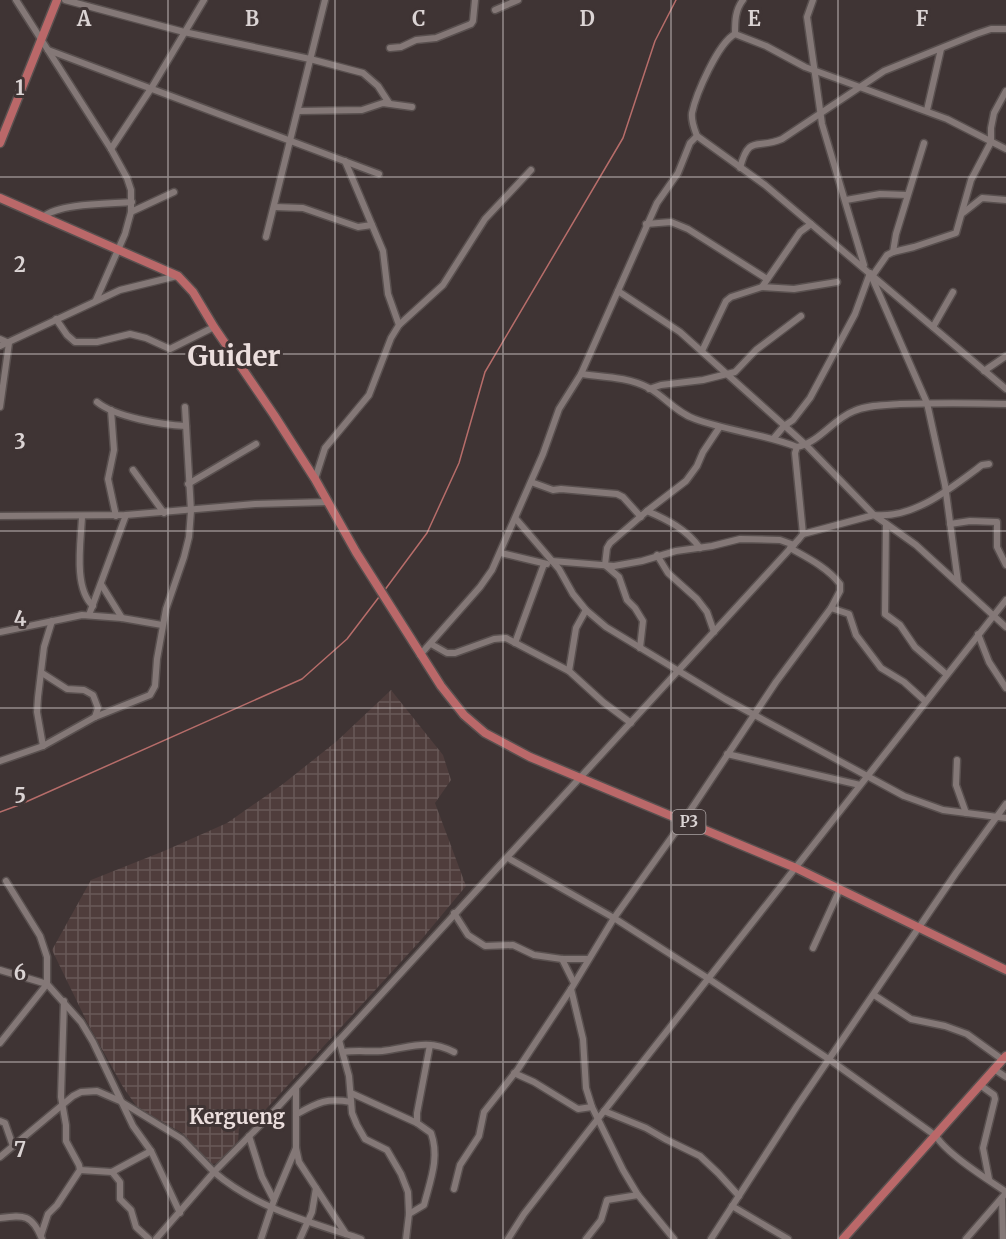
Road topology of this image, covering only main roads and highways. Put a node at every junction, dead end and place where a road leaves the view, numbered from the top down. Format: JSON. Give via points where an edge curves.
{"nodes":[{"id":1,"x":57,"y":0,"type":"edge"},
{"id":2,"x":0,"y":143,"type":"edge"},
{"id":3,"x":0,"y":198,"type":"edge"},
{"id":4,"x":1006,"y":970,"type":"edge"},
{"id":5,"x":1004,"y":1058,"type":"edge"},
{"id":6,"x":843,"y":1239,"type":"edge"}],
"edges":[{"from":1,"to":2,"type":"main road"},
{"from":3,"to":4,"type":"main road","number":"P3","via":[[178,276],[193,291],[315,479],[420,655],[465,715],[485,733],[530,757],[796,868]]},
{"from":5,"to":6,"type":"main road"}]}
